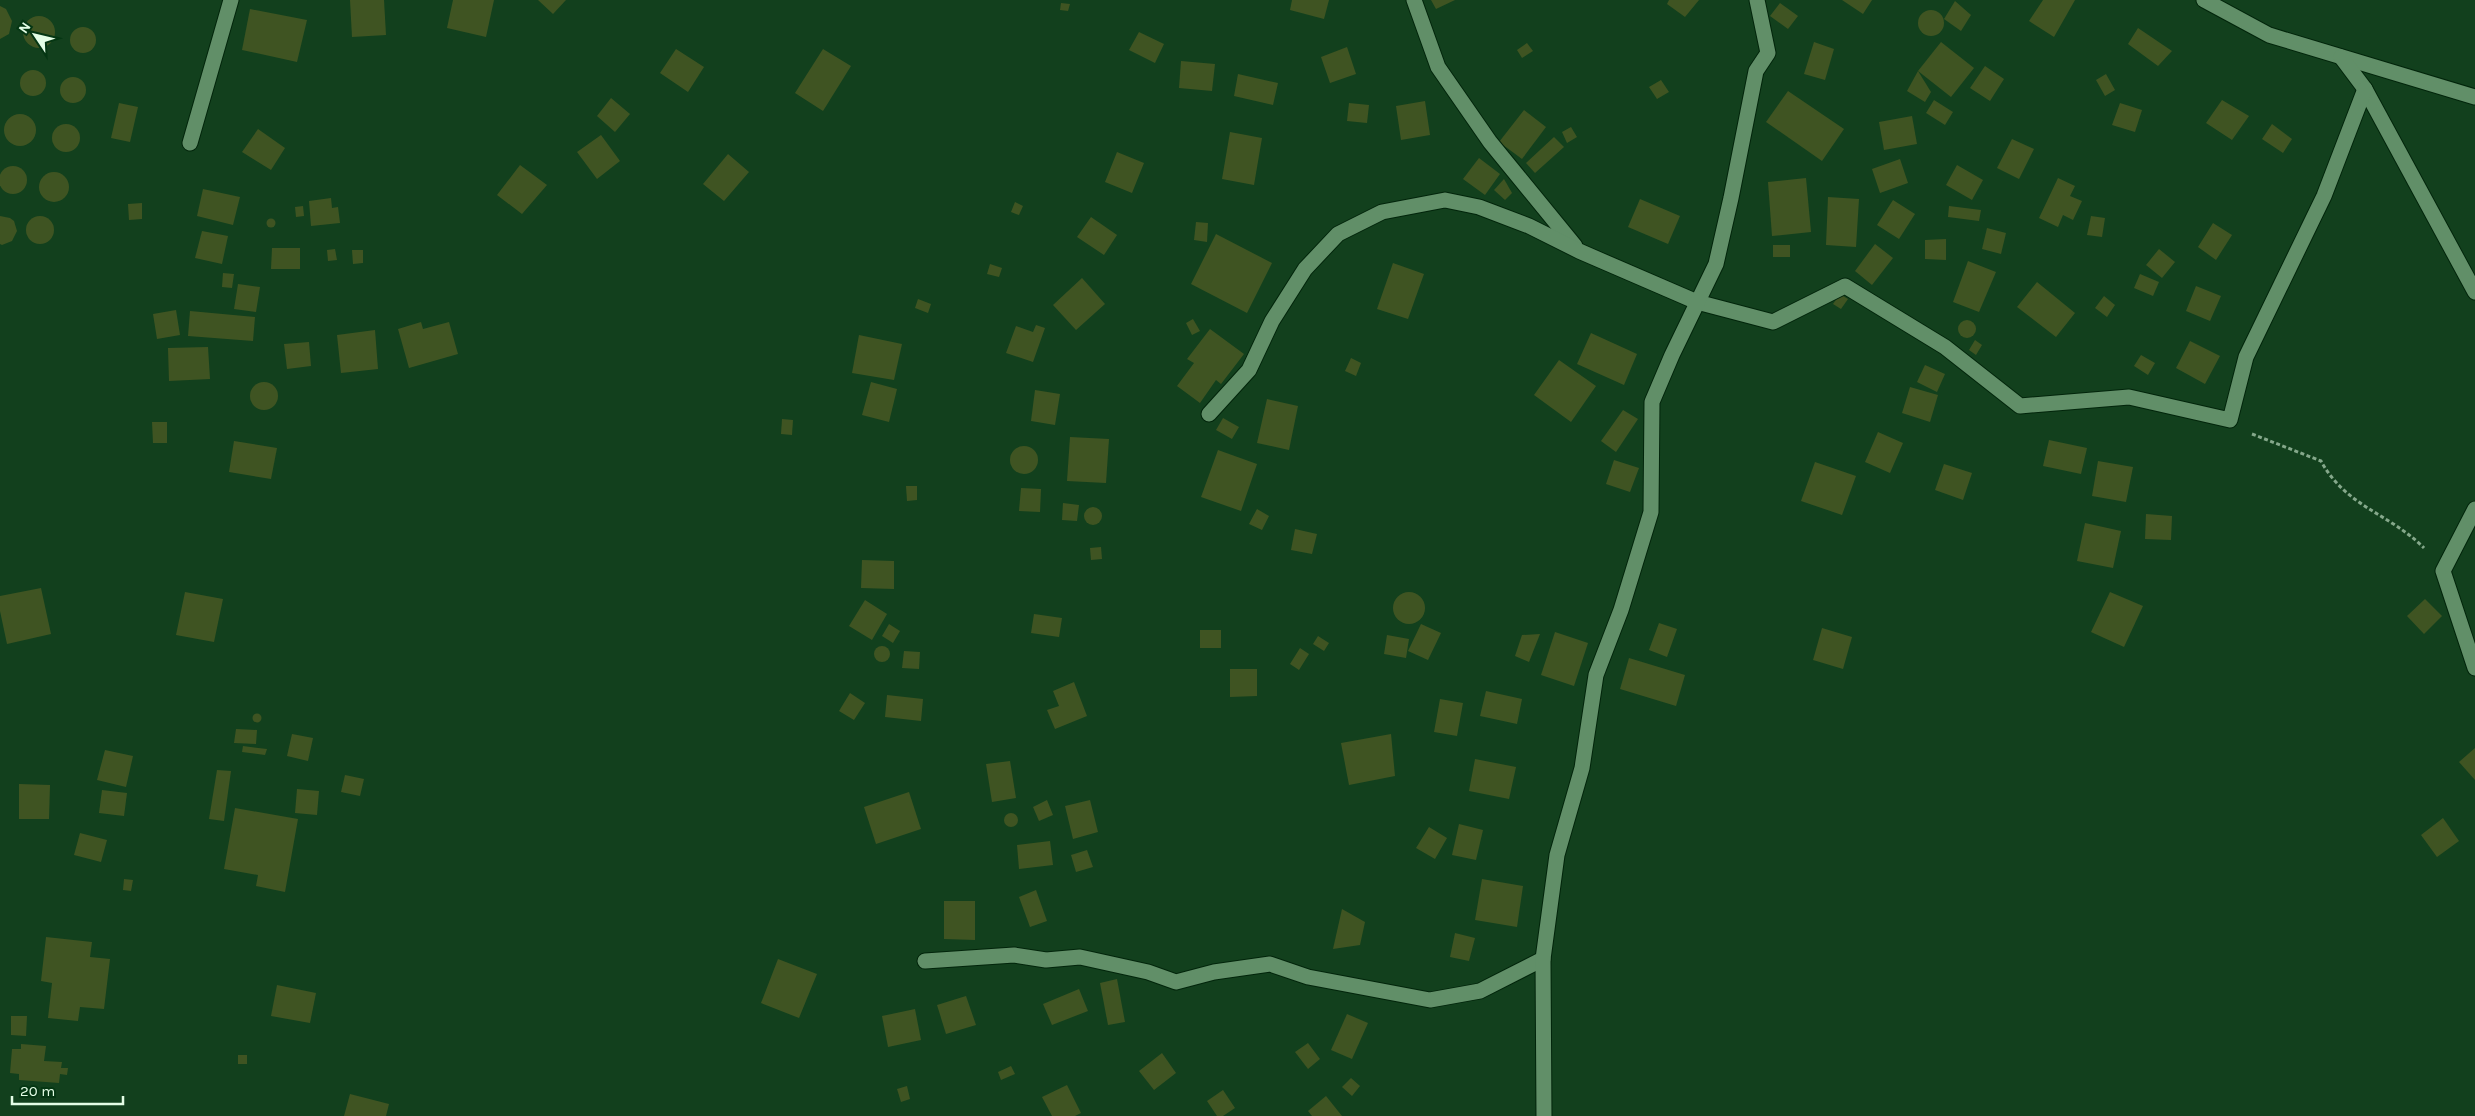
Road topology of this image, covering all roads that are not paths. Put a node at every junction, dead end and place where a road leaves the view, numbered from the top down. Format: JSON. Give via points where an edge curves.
{"nodes":[{"id":1,"x":230,"y":0,"type":"edge"},
{"id":2,"x":1414,"y":0,"type":"edge"},
{"id":3,"x":1757,"y":0,"type":"edge"},
{"id":4,"x":2204,"y":0,"type":"edge"},
{"id":5,"x":2341,"y":57,"type":"junction"},
{"id":6,"x":2365,"y":89,"type":"junction"},
{"id":7,"x":2475,"y":98,"type":"edge"},
{"id":8,"x":190,"y":143,"type":"dead end"},
{"id":9,"x":1579,"y":251,"type":"junction"},
{"id":10,"x":2475,"y":292,"type":"edge"},
{"id":11,"x":1697,"y":302,"type":"junction"},
{"id":12,"x":1209,"y":414,"type":"dead end"},
{"id":13,"x":2475,"y":509,"type":"edge"},
{"id":14,"x":2475,"y":668,"type":"edge"},
{"id":15,"x":1543,"y":959,"type":"junction"},
{"id":16,"x":925,"y":961,"type":"dead end"},
{"id":17,"x":1544,"y":1116,"type":"edge"}],
"edges":[{"from":1,"to":8,"type":"street"},
{"from":2,"to":9,"type":"street","via":[[1438,68],[1490,142]]},
{"from":3,"to":11,"type":"street","via":[[1768,53],[1756,71],[1716,264]]},
{"from":4,"to":5,"type":"street","via":[[2270,34]]},
{"from":5,"to":6,"type":"street"},
{"from":5,"to":7,"type":"street"},
{"from":6,"to":10,"type":"street"},
{"from":6,"to":11,"type":"street","via":[[2324,196],[2246,357],[2230,420],[2129,397],[2020,406],[1945,347],[1846,286],[1773,322]]},
{"from":9,"to":11,"type":"street"},
{"from":9,"to":12,"type":"street","via":[[1479,206],[1445,200],[1382,212],[1338,234],[1306,269],[1272,321],[1250,370]]},
{"from":11,"to":15,"type":"street","via":[[1652,402],[1651,512],[1621,610],[1596,675],[1582,768],[1557,855]]},
{"from":13,"to":14,"type":"street","via":[[2442,571]]},
{"from":15,"to":16,"type":"street","via":[[1480,991],[1430,1000],[1308,977],[1270,964],[1214,972],[1176,982],[1148,972],[1080,958],[1046,960],[1014,955]]},
{"from":15,"to":17,"type":"street"}]}
